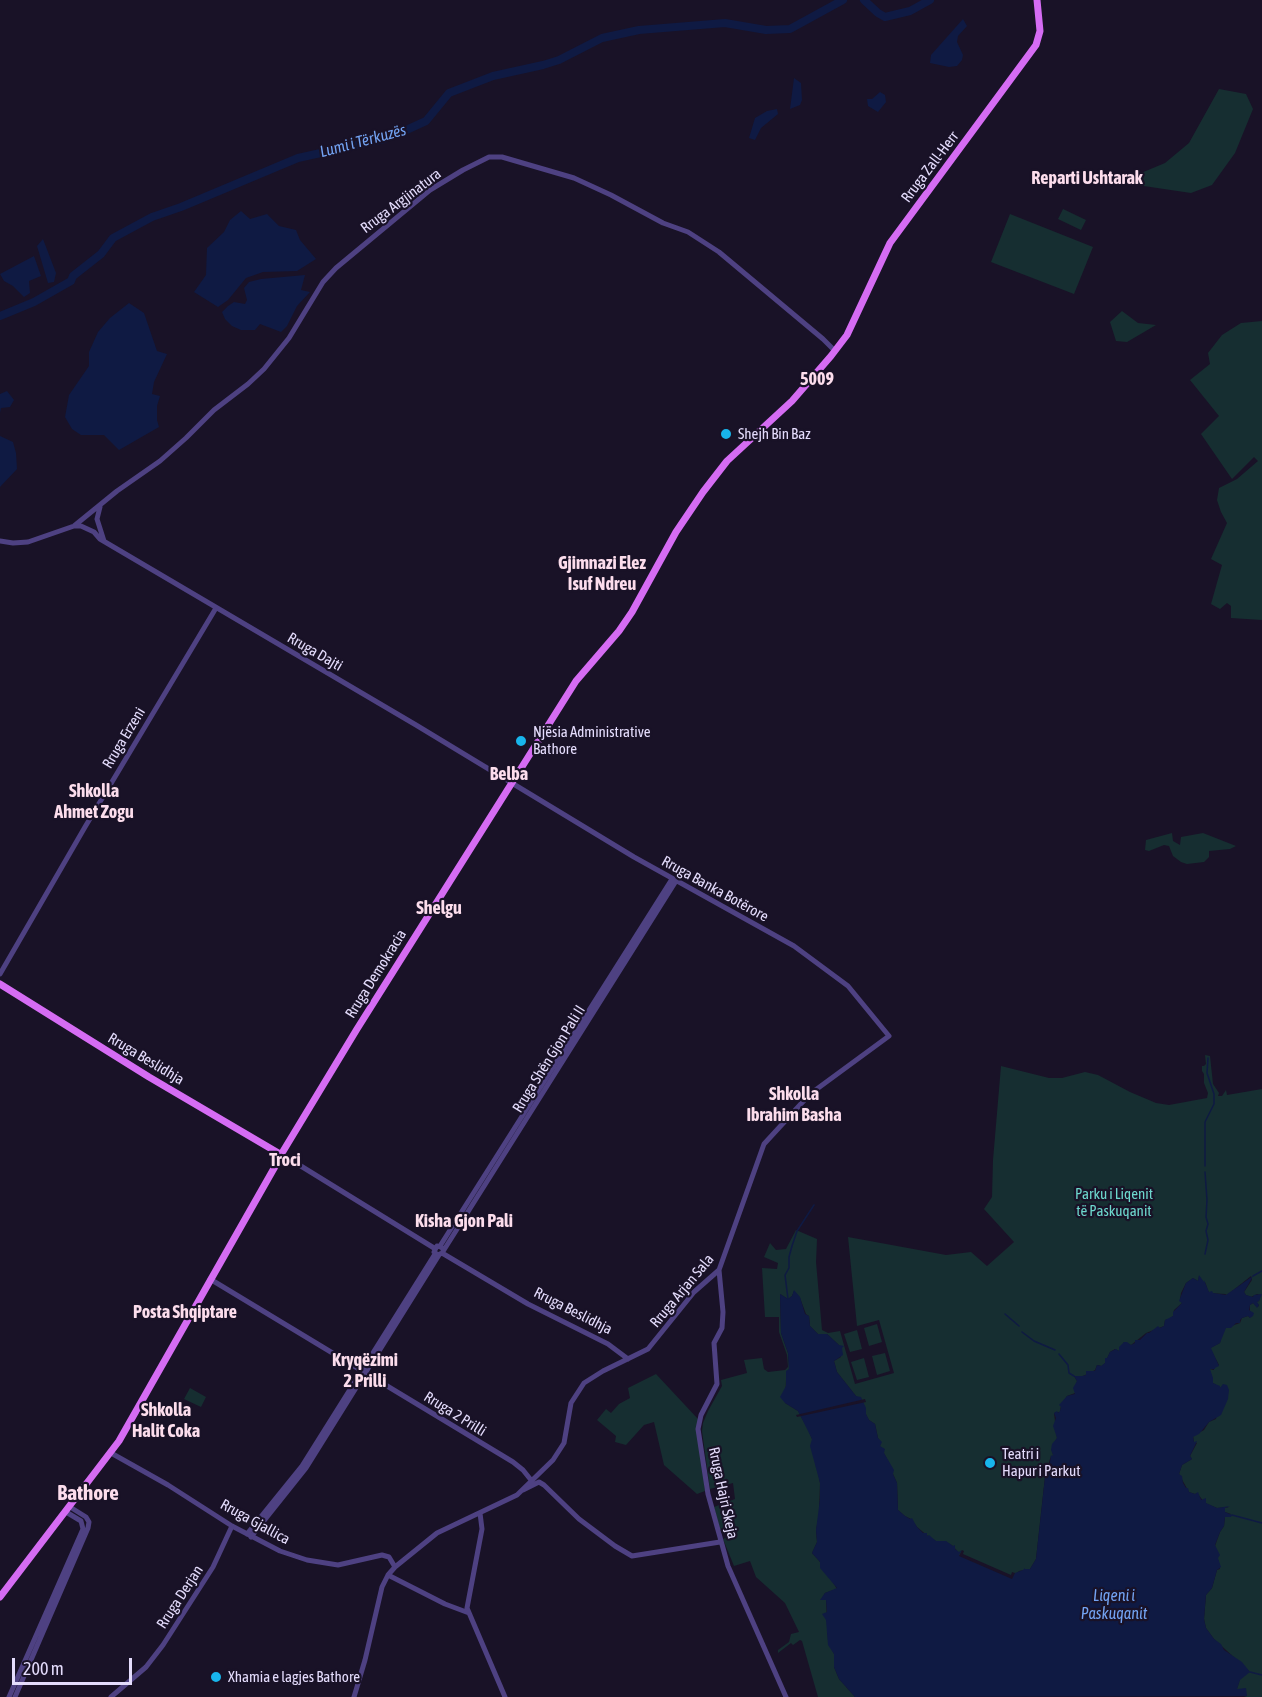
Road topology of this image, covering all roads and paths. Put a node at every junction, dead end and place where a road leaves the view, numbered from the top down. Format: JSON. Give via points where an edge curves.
{"nodes":[{"id":1,"x":1037,"y":0,"type":"edge"},
{"id":2,"x":835,"y":351,"type":"junction"},
{"id":3,"x":101,"y":506,"type":"junction"},
{"id":4,"x":87,"y":517,"type":"junction"},
{"id":5,"x":98,"y":521,"type":"junction"},
{"id":6,"x":74,"y":526,"type":"junction"},
{"id":7,"x":87,"y":528,"type":"junction"},
{"id":8,"x":0,"y":541,"type":"edge"},
{"id":9,"x":105,"y":542,"type":"junction"},
{"id":10,"x":216,"y":608,"type":"junction"},
{"id":11,"x":512,"y":784,"type":"junction"},
{"id":12,"x":674,"y":880,"type":"junction"},
{"id":13,"x":0,"y":974,"type":"edge"},
{"id":14,"x":0,"y":984,"type":"edge"},
{"id":15,"x":889,"y":1036,"type":"joint"},
{"id":16,"x":281,"y":1155,"type":"junction"},
{"id":17,"x":439,"y":1251,"type":"junction"},
{"id":18,"x":719,"y":1270,"type":"junction"},
{"id":19,"x":713,"y":1275,"type":"junction"},
{"id":20,"x":210,"y":1279,"type":"junction"},
{"id":21,"x":722,"y":1288,"type":"junction"},
{"id":22,"x":628,"y":1359,"type":"junction"},
{"id":23,"x":364,"y":1372,"type":"junction"},
{"id":24,"x":111,"y":1453,"type":"junction"},
{"id":25,"x":531,"y":1480,"type":"junction"},
{"id":26,"x":522,"y":1490,"type":"junction"},
{"id":27,"x":68,"y":1509,"type":"junction"},
{"id":28,"x":480,"y":1513,"type":"junction"},
{"id":29,"x":232,"y":1526,"type":"junction"},
{"id":30,"x":249,"y":1535,"type":"junction"},
{"id":31,"x":720,"y":1542,"type":"junction"},
{"id":32,"x":395,"y":1567,"type":"junction"},
{"id":33,"x":388,"y":1575,"type":"junction"},
{"id":34,"x":65,"y":1577,"type":"junction"},
{"id":35,"x":0,"y":1597,"type":"edge"},
{"id":36,"x":469,"y":1613,"type":"junction"},
{"id":37,"x":9,"y":1697,"type":"edge"},
{"id":38,"x":15,"y":1697,"type":"edge"},
{"id":39,"x":111,"y":1697,"type":"edge"},
{"id":40,"x":354,"y":1697,"type":"edge"},
{"id":41,"x":505,"y":1697,"type":"edge"},
{"id":42,"x":786,"y":1697,"type":"edge"}],
"edges":[{"from":1,"to":2,"type":"main road","name":"Rruga Zall-Herr","via":[[1040,31],[1036,45],[890,243],[852,325]]},
{"from":2,"to":3,"type":"street","name":"Rruga Argjinatura","via":[[719,252],[688,231],[663,223],[574,178],[502,157],[489,157],[430,190],[336,268],[289,338],[257,376],[160,461]]},
{"from":2,"to":11,"type":"main road","name":"Rruga Demokracia","via":[[792,401],[735,452],[711,481],[676,532],[632,612],[576,681]]},
{"from":3,"to":4,"type":"street","name":"Rruga Argjinatura"},
{"from":3,"to":5,"type":"street"},
{"from":4,"to":5,"type":"street"},
{"from":4,"to":6,"type":"street","name":"Rruga Argjinatura"},
{"from":4,"to":7,"type":"street"},
{"from":5,"to":7,"type":"street","via":[[96,527]]},
{"from":5,"to":9,"type":"street"},
{"from":6,"to":7,"type":"street"},
{"from":6,"to":8,"type":"street","via":[[28,542]]},
{"from":7,"to":9,"type":"street","name":"Rruga Dajti"},
{"from":9,"to":10,"type":"street","name":"Rruga Dajti"},
{"from":10,"to":11,"type":"street","name":"Rruga Dajti"},
{"from":10,"to":13,"type":"street","name":"Rruga Erzeni"},
{"from":11,"to":12,"type":"street","name":"Rruga Banka Botërore"},
{"from":11,"to":16,"type":"main road","name":"Rruga Demokracia"},
{"from":12,"to":15,"type":"street","name":"Rruga Banka Botërore","via":[[805,953],[849,986]]},
{"from":12,"to":17,"type":"street","name":"Rruga Shën Gjon Pali II"},
{"from":14,"to":16,"type":"main road","name":"Rruga Beslidhja"},
{"from":15,"to":18,"type":"street","name":"Rruga Arjan Sala","via":[[810,1094],[764,1144]]},
{"from":16,"to":17,"type":"street","name":"Rruga Beslidhja"},
{"from":16,"to":20,"type":"main road","name":"Rruga Demokracia"},
{"from":17,"to":22,"type":"street","name":"Rruga Beslidhja","via":[[528,1304],[608,1344]]},
{"from":17,"to":23,"type":"street","name":"Rruga Shën Gjon Pali II"},
{"from":18,"to":19,"type":"street","name":"Rruga Arjan Sala"},
{"from":18,"to":21,"type":"street","name":"Rruga Hajri Skeja"},
{"from":19,"to":21,"type":"street"},
{"from":19,"to":22,"type":"street","name":"Rruga Arjan Sala","via":[[694,1292],[654,1344]]},
{"from":20,"to":23,"type":"street","name":"Rruga 2 Prilli"},
{"from":20,"to":24,"type":"main road","name":"Rruga Demokracia"},
{"from":21,"to":31,"type":"street","name":"Rruga Hajri Skeja","via":[[722,1329],[714,1343],[717,1384],[698,1429]]},
{"from":22,"to":25,"type":"street","name":"Rruga Arjan Sala","via":[[579,1389],[571,1403],[561,1449]]},
{"from":23,"to":25,"type":"street","name":"Rruga 2 Prilli","via":[[513,1462]]},
{"from":23,"to":30,"type":"street","name":"Rruga Shën Gjon Pali II","via":[[306,1468]]},
{"from":24,"to":27,"type":"main road","name":"Rruga Demokracia"},
{"from":24,"to":29,"type":"street","name":"Rruga Gjallica"},
{"from":25,"to":26,"type":"street","name":"Rruga Arjan Sala"},
{"from":26,"to":28,"type":"street","name":"Rruga Arjan Sala"},
{"from":26,"to":31,"type":"street","via":[[539,1482],[587,1526],[632,1556]]},
{"from":27,"to":34,"type":"street","via":[[80,1517],[83,1528]]},
{"from":27,"to":35,"type":"main road","name":"Rruga Demokracia"},
{"from":28,"to":32,"type":"street","name":"Rruga Arjan Sala","via":[[437,1533]]},
{"from":28,"to":36,"type":"street","via":[[482,1529],[467,1603]]},
{"from":29,"to":30,"type":"street","name":"Rruga Gjallica"},
{"from":29,"to":39,"type":"street","name":"Rruga Derjan","via":[[213,1567],[163,1645],[146,1667]]},
{"from":30,"to":32,"type":"street","name":"Rruga Gjallica","via":[[307,1560],[338,1564],[382,1555]]},
{"from":31,"to":42,"type":"street","name":"Rruga Hajri Skeja"},
{"from":32,"to":33,"type":"street","name":"Rruga Arjan Sala"},
{"from":33,"to":36,"type":"street"},
{"from":33,"to":40,"type":"street","name":"Rruga Arjan Sala","via":[[381,1588]]},
{"from":34,"to":37,"type":"street"},
{"from":34,"to":38,"type":"street"},
{"from":36,"to":41,"type":"street"}]}
